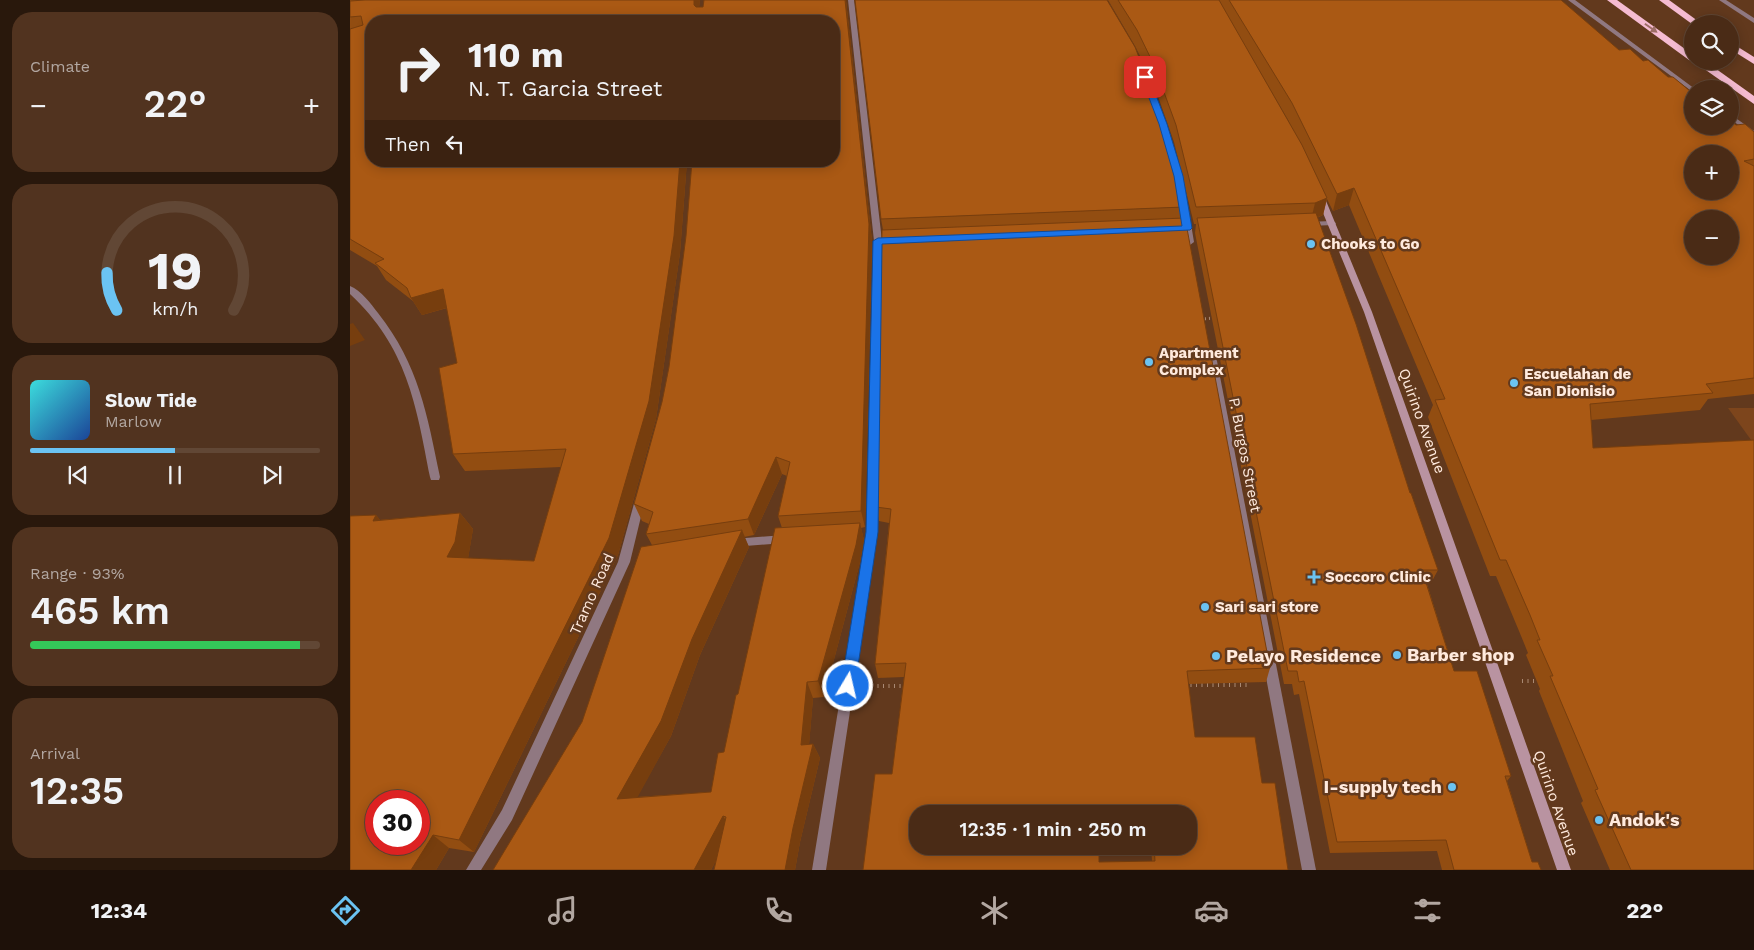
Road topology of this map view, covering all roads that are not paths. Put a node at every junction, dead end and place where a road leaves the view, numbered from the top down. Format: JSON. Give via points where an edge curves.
{"nodes":[{"id":1,"x":851,"y":0,"type":"edge"},
{"id":2,"x":1571,"y":0,"type":"edge"},
{"id":3,"x":1611,"y":0,"type":"edge"},
{"id":4,"x":1663,"y":0,"type":"edge"},
{"id":5,"x":1722,"y":0,"type":"edge"},
{"id":6,"x":1685,"y":15,"type":"edge"},
{"id":7,"x":1754,"y":21,"type":"edge"},
{"id":8,"x":1739,"y":51,"type":"edge"},
{"id":9,"x":1684,"y":52,"type":"edge"},
{"id":10,"x":1754,"y":61,"type":"edge"},
{"id":11,"x":1711,"y":70,"type":"edge"},
{"id":12,"x":1684,"y":83,"type":"edge"},
{"id":13,"x":1754,"y":101,"type":"edge"},
{"id":14,"x":1739,"y":123,"type":"edge"},
{"id":15,"x":1754,"y":134,"type":"edge"},
{"id":16,"x":1171,"y":150,"type":"edge"},
{"id":17,"x":1316,"y":188,"type":"edge"},
{"id":18,"x":1332,"y":223,"type":"junction"},
{"id":19,"x":1294,"y":224,"type":"edge"},
{"id":20,"x":1192,"y":255,"type":"edge"},
{"id":21,"x":350,"y":289,"type":"edge"},
{"id":22,"x":1210,"y":348,"type":"edge"},
{"id":23,"x":435,"y":477,"type":"dead end"},
{"id":24,"x":644,"y":485,"type":"edge"},
{"id":25,"x":797,"y":538,"type":"edge"},
{"id":26,"x":723,"y":545,"type":"edge"},
{"id":27,"x":473,"y":870,"type":"edge"},
{"id":28,"x":819,"y":870,"type":"edge"},
{"id":29,"x":1309,"y":870,"type":"edge"},
{"id":30,"x":1564,"y":870,"type":"edge"}],
"edges":[{"from":1,"to":28,"type":"street","via":[[883,241],[867,533],[848,686]]},
{"from":2,"to":12,"type":"street"},
{"from":3,"to":9,"type":"highway","one_way":true},
{"from":4,"to":6,"type":"highway"},
{"from":5,"to":7,"type":"street"},
{"from":8,"to":10,"type":"highway"},
{"from":11,"to":13,"type":"highway"},
{"from":14,"to":15,"type":"street"},
{"from":16,"to":20,"type":"street","via":[[1179,176]]},
{"from":17,"to":18,"type":"main road","name":"Quirino Avenue"},
{"from":18,"to":19,"type":"street"},
{"from":18,"to":30,"type":"main road","name":"Quirino Avenue","via":[[1368,312]]},
{"from":21,"to":23,"type":"street","via":[[369,305],[394,341],[416,390]]},
{"from":22,"to":29,"type":"street","name":"P. Burgos Street"},
{"from":24,"to":27,"type":"street","name":"Tramo Road","via":[[629,561],[507,815]]},
{"from":25,"to":26,"type":"street"}]}
